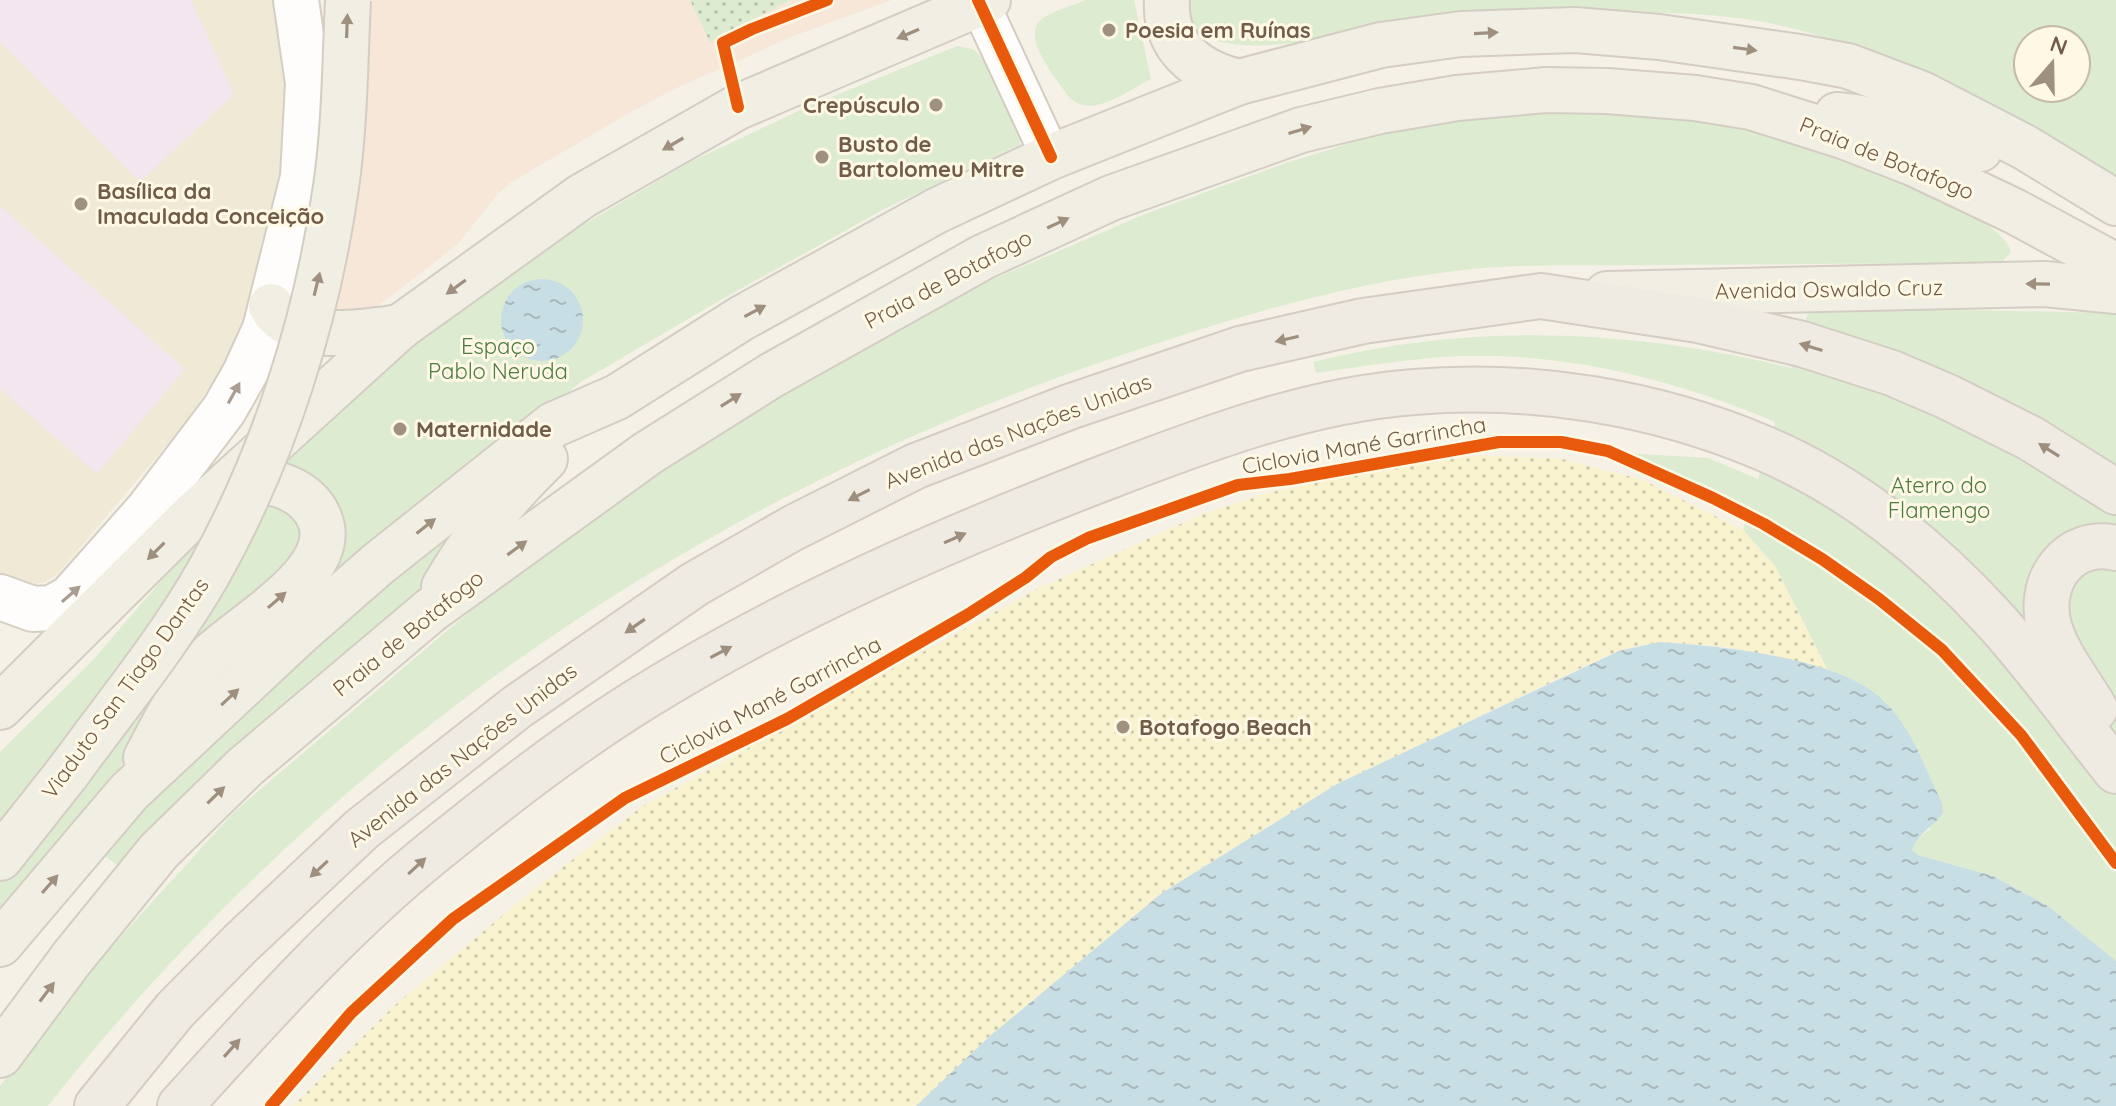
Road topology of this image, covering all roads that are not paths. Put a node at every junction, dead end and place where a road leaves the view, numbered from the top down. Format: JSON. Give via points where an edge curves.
{"nodes":[{"id":1,"x":296,"y":0,"type":"edge"},
{"id":2,"x":348,"y":0,"type":"edge"},
{"id":3,"x":1167,"y":0,"type":"edge"},
{"id":4,"x":982,"y":1,"type":"edge"},
{"id":5,"x":1381,"y":45,"type":"junction"},
{"id":6,"x":1239,"y":82,"type":"junction"},
{"id":7,"x":1546,"y":90,"type":"junction"},
{"id":8,"x":1751,"y":107,"type":"junction"},
{"id":9,"x":1051,"y":157,"type":"junction"},
{"id":10,"x":2116,"y":205,"type":"edge"},
{"id":11,"x":2116,"y":266,"type":"edge"},
{"id":12,"x":2116,"y":291,"type":"edge"},
{"id":13,"x":1541,"y":296,"type":"junction"},
{"id":14,"x":271,"y":306,"type":"junction"},
{"id":15,"x":400,"y":327,"type":"junction"},
{"id":16,"x":617,"y":397,"type":"junction"},
{"id":17,"x":2116,"y":492,"type":"edge"},
{"id":18,"x":192,"y":516,"type":"junction"},
{"id":19,"x":2116,"y":548,"type":"edge"},
{"id":20,"x":0,"y":597,"type":"edge"},
{"id":21,"x":431,"y":610,"type":"junction"},
{"id":22,"x":0,"y":707,"type":"edge"},
{"id":23,"x":2116,"y":745,"type":"edge"},
{"id":24,"x":2116,"y":771,"type":"edge"},
{"id":25,"x":129,"y":792,"type":"junction"},
{"id":26,"x":0,"y":858,"type":"edge"},
{"id":27,"x":0,"y":944,"type":"edge"},
{"id":28,"x":0,"y":1055,"type":"edge"},
{"id":29,"x":97,"y":1106,"type":"edge"},
{"id":30,"x":180,"y":1106,"type":"edge"}],
"edges":[{"from":1,"to":14,"type":"main road","via":[[308,83],[303,177]]},
{"from":26,"to":2,"type":"main road","name":"Viaduto San Tiago Dantas","one_way":true,"bridge":true,"via":[[163,642],[209,571],[251,490],[285,399],[324,256],[343,120]]},
{"from":3,"to":6,"type":"main road","via":[[1177,48],[1198,67]]},
{"from":4,"to":9,"type":"street"},
{"from":4,"to":15,"type":"main road","one_way":true,"via":[[738,107],[582,196]]},
{"from":5,"to":6,"type":"main road"},
{"from":5,"to":7,"type":"main road"},
{"from":5,"to":10,"type":"main road","one_way":true,"via":[[1461,34],[1575,30],[1659,37],[1848,66],[1935,101],[2026,148]]},
{"from":6,"to":9,"type":"main road"},
{"from":7,"to":8,"type":"main road","name":"Praia de Botafogo","via":[[1695,98]]},
{"from":21,"to":7,"type":"main road","name":"Praia de Botafogo","one_way":true,"via":[[660,445],[772,375],[983,257],[1111,198],[1301,130],[1395,108]]},
{"from":8,"to":10,"type":"main road","via":[[1851,116],[1938,134]]},
{"from":8,"to":11,"type":"main road","name":"Praia de Botafogo","via":[[1915,164]]},
{"from":16,"to":9,"type":"main road","one_way":true,"via":[[742,318],[936,211]]},
{"from":12,"to":13,"type":"main road","name":"Avenida Oswaldo Cruz","one_way":true,"via":[[2045,284]]},
{"from":17,"to":13,"type":"highway","name":"Avenida das Nações Unidas","one_way":true,"via":[[2030,438],[1892,373],[1802,344],[1698,320]]},
{"from":13,"to":29,"type":"highway","name":"Avenida das Nações Unidas","one_way":true,"via":[[1363,321],[1240,349],[916,466],[780,535],[695,584],[517,707],[362,829],[175,1010]]},
{"from":14,"to":15,"type":"main road","via":[[294,327],[322,332]]},
{"from":20,"to":14,"type":"main road","one_way":true,"via":[[33,609],[52,608],[70,598],[148,510],[224,410],[265,329]]},
{"from":15,"to":18,"type":"main road"},
{"from":16,"to":21,"type":"main road","via":[[525,478],[455,567]]},
{"from":25,"to":16,"type":"main road","one_way":true,"via":[[378,564],[553,425]]},
{"from":18,"to":22,"type":"main road","one_way":true},
{"from":25,"to":18,"type":"main road","one_way":true,"via":[[165,721],[206,660],[299,581],[315,564],[322,545],[323,528],[307,499],[272,483],[235,491]]},
{"from":19,"to":23,"type":"highway","via":[[2101,544],[2066,558],[2052,575],[2047,598],[2049,625],[2059,648]]},
{"from":28,"to":21,"type":"main road","name":"Praia de Botafogo","one_way":true,"via":[[159,851],[245,767]]},
{"from":30,"to":24,"type":"highway","one_way":true,"via":[[323,953],[427,857],[640,700],[847,586],[1003,517],[1156,458],[1346,401],[1466,388],[1564,394],[1697,423],[1766,449],[1822,477],[1939,562],[1996,621]]},
{"from":27,"to":25,"type":"main road","one_way":true}]}
